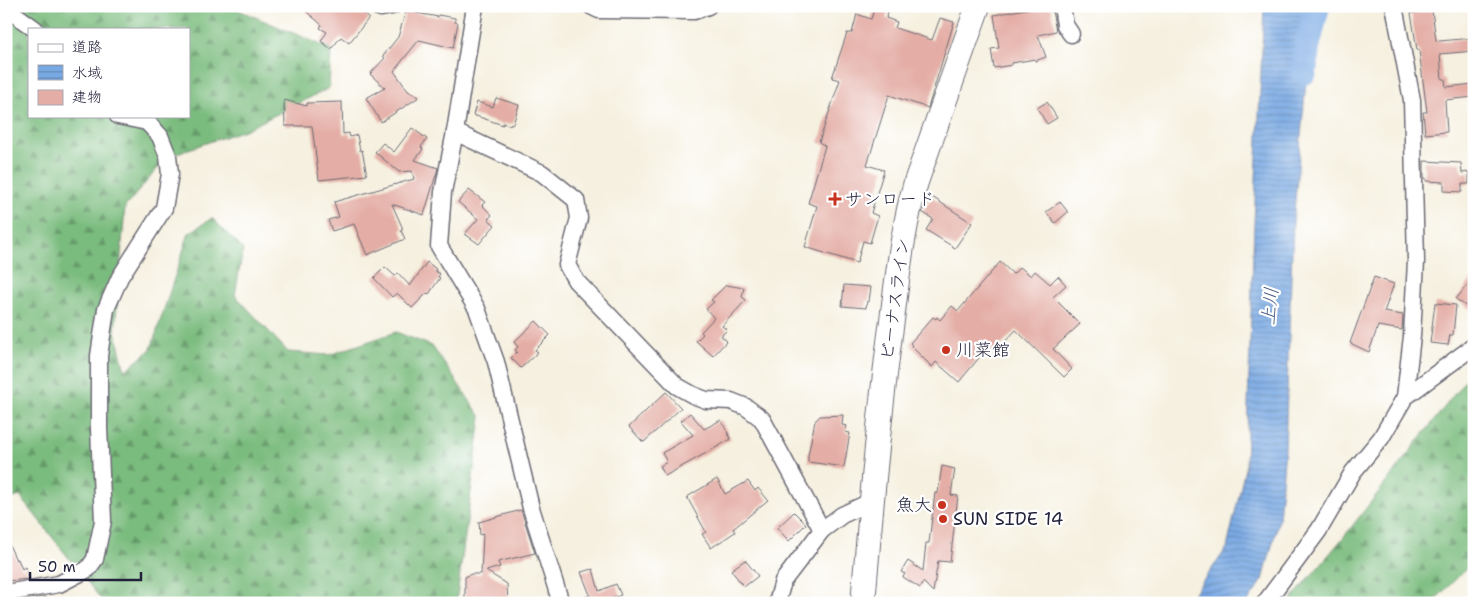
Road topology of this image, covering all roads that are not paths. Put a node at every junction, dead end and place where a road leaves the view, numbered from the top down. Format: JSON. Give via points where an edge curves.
{"nodes":[{"id":1,"x":376,"y":6,"type":"edge"},
{"id":2,"x":392,"y":6,"type":"edge"},
{"id":3,"x":475,"y":6,"type":"edge"},
{"id":4,"x":591,"y":6,"type":"edge"},
{"id":5,"x":708,"y":6,"type":"edge"},
{"id":6,"x":978,"y":6,"type":"edge"},
{"id":7,"x":1062,"y":6,"type":"edge"},
{"id":8,"x":1394,"y":6,"type":"edge"},
{"id":9,"x":6,"y":8,"type":"edge"},
{"id":10,"x":34,"y":28,"type":"edge"},
{"id":11,"x":1071,"y":34,"type":"dead end"},
{"id":12,"x":128,"y":118,"type":"edge"},
{"id":13,"x":455,"y":132,"type":"junction"},
{"id":14,"x":1474,"y":346,"type":"edge"},
{"id":15,"x":1405,"y":397,"type":"junction"},
{"id":16,"x":872,"y":501,"type":"junction"},
{"id":17,"x":822,"y":530,"type":"junction"},
{"id":18,"x":6,"y":593,"type":"edge"},
{"id":19,"x":561,"y":603,"type":"edge"},
{"id":20,"x":777,"y":603,"type":"edge"},
{"id":21,"x":863,"y":603,"type":"edge"},
{"id":22,"x":1265,"y":603,"type":"edge"}],
"edges":[{"from":1,"to":2,"type":"street"},
{"from":3,"to":13,"type":"street"},
{"from":4,"to":5,"type":"street","via":[[599,10],[694,11]]},
{"from":6,"to":16,"type":"main road","name":"ビーナスライン","via":[[909,206],[886,359]]},
{"from":7,"to":11,"type":"street","via":[[1065,25]]},
{"from":8,"to":15,"type":"street","via":[[1413,118],[1416,261]]},
{"from":9,"to":10,"type":"street"},
{"from":12,"to":18,"type":"street","via":[[147,122],[160,136],[168,156],[170,174],[164,208],[120,277],[106,309],[98,356],[103,521],[95,559],[88,569],[59,584]]},
{"from":13,"to":17,"type":"street","via":[[542,173],[576,200],[579,218],[567,265],[576,281],[677,386],[706,400],[731,401],[762,419]]},
{"from":13,"to":19,"type":"street","via":[[443,192],[439,246],[477,309],[496,362],[531,508]]},
{"from":14,"to":15,"type":"street"},
{"from":15,"to":22,"type":"street","via":[[1381,438],[1353,472],[1319,530]]},
{"from":16,"to":17,"type":"street","via":[[842,515]]},
{"from":16,"to":21,"type":"main road","name":"ビーナスライン"},
{"from":17,"to":20,"type":"street","via":[[783,581]]}]}
